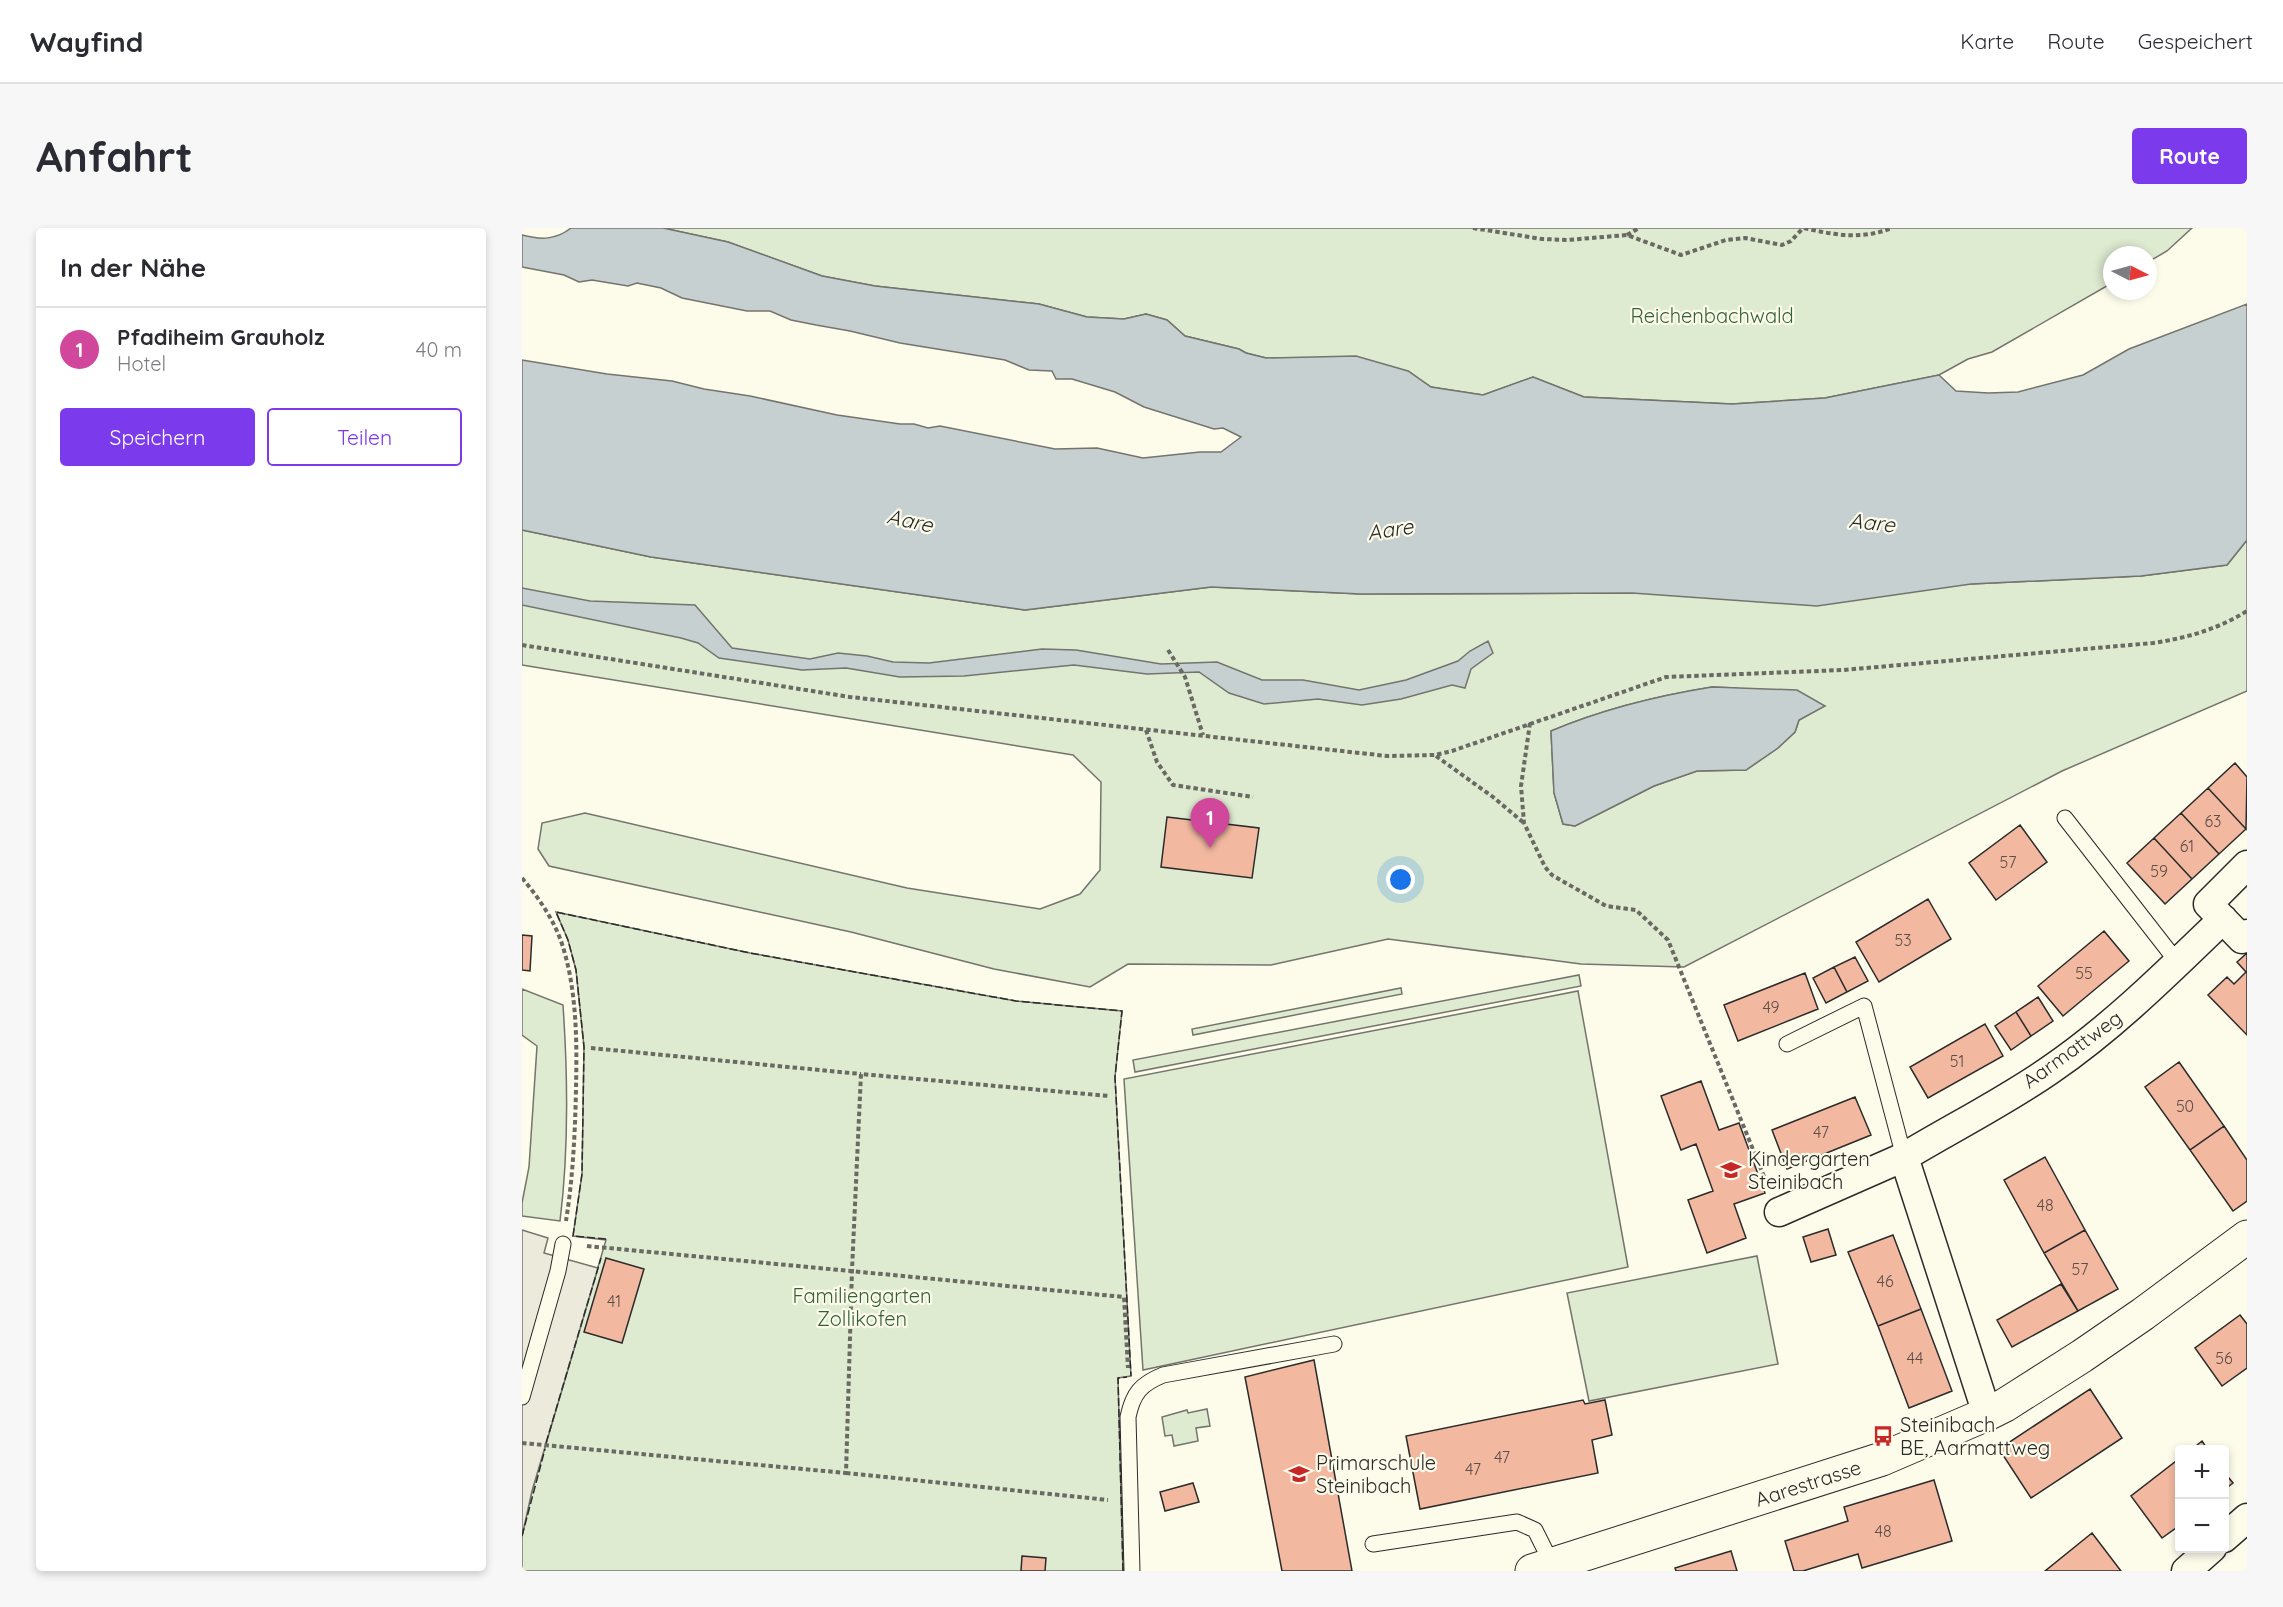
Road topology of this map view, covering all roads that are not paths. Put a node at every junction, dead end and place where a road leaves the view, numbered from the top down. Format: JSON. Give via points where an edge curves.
{"nodes":[{"id":1,"x":2065,"y":818,"type":"dead end"},
{"id":2,"x":2247,"y":865,"type":"edge"},
{"id":3,"x":2223,"y":919,"type":"junction"},
{"id":4,"x":2247,"y":934,"type":"edge"},
{"id":5,"x":2178,"y":963,"type":"junction"},
{"id":6,"x":1787,"y":1044,"type":"dead end"},
{"id":7,"x":1904,"y":1157,"type":"junction"},
{"id":8,"x":1779,"y":1212,"type":"road end"},
{"id":9,"x":2247,"y":1237,"type":"edge"},
{"id":10,"x":563,"y":1244,"type":"road end"},
{"id":11,"x":1334,"y":1344,"type":"dead end"},
{"id":12,"x":522,"y":1397,"type":"edge"},
{"id":13,"x":1987,"y":1414,"type":"junction"},
{"id":14,"x":2247,"y":1518,"type":"edge"},
{"id":15,"x":2229,"y":1534,"type":"edge"},
{"id":16,"x":1373,"y":1544,"type":"dead end"},
{"id":17,"x":2206,"y":1553,"type":"edge"},
{"id":18,"x":1542,"y":1568,"type":"edge"},
{"id":19,"x":1132,"y":1571,"type":"edge"},
{"id":20,"x":2186,"y":1571,"type":"edge"}],
"edges":[{"from":1,"to":5,"type":"lane"},
{"from":2,"to":3,"type":"street","via":[[2208,904]]},
{"from":3,"to":4,"type":"street","via":[[2242,939]]},
{"from":3,"to":5,"type":"street","name":"Aarmattweg"},
{"from":5,"to":7,"type":"street","name":"Aarmattweg","via":[[2050,1070]]},
{"from":6,"to":7,"type":"lane","via":[[1864,1006]]},
{"from":7,"to":8,"type":"street","name":"Aarmattweg"},
{"from":7,"to":13,"type":"street"},
{"from":9,"to":13,"type":"street","name":"Aarestrasse","via":[[2082,1356]]},
{"from":10,"to":12,"type":"lane"},
{"from":11,"to":19,"type":"lane","via":[[1163,1375],[1140,1387],[1128,1417]]},
{"from":13,"to":18,"type":"street","name":"Aarestrasse","via":[[1882,1459]]},
{"from":14,"to":15,"type":"street"},
{"from":16,"to":18,"type":"lane","via":[[1517,1522],[1535,1530]]},
{"from":17,"to":20,"type":"street"}]}
